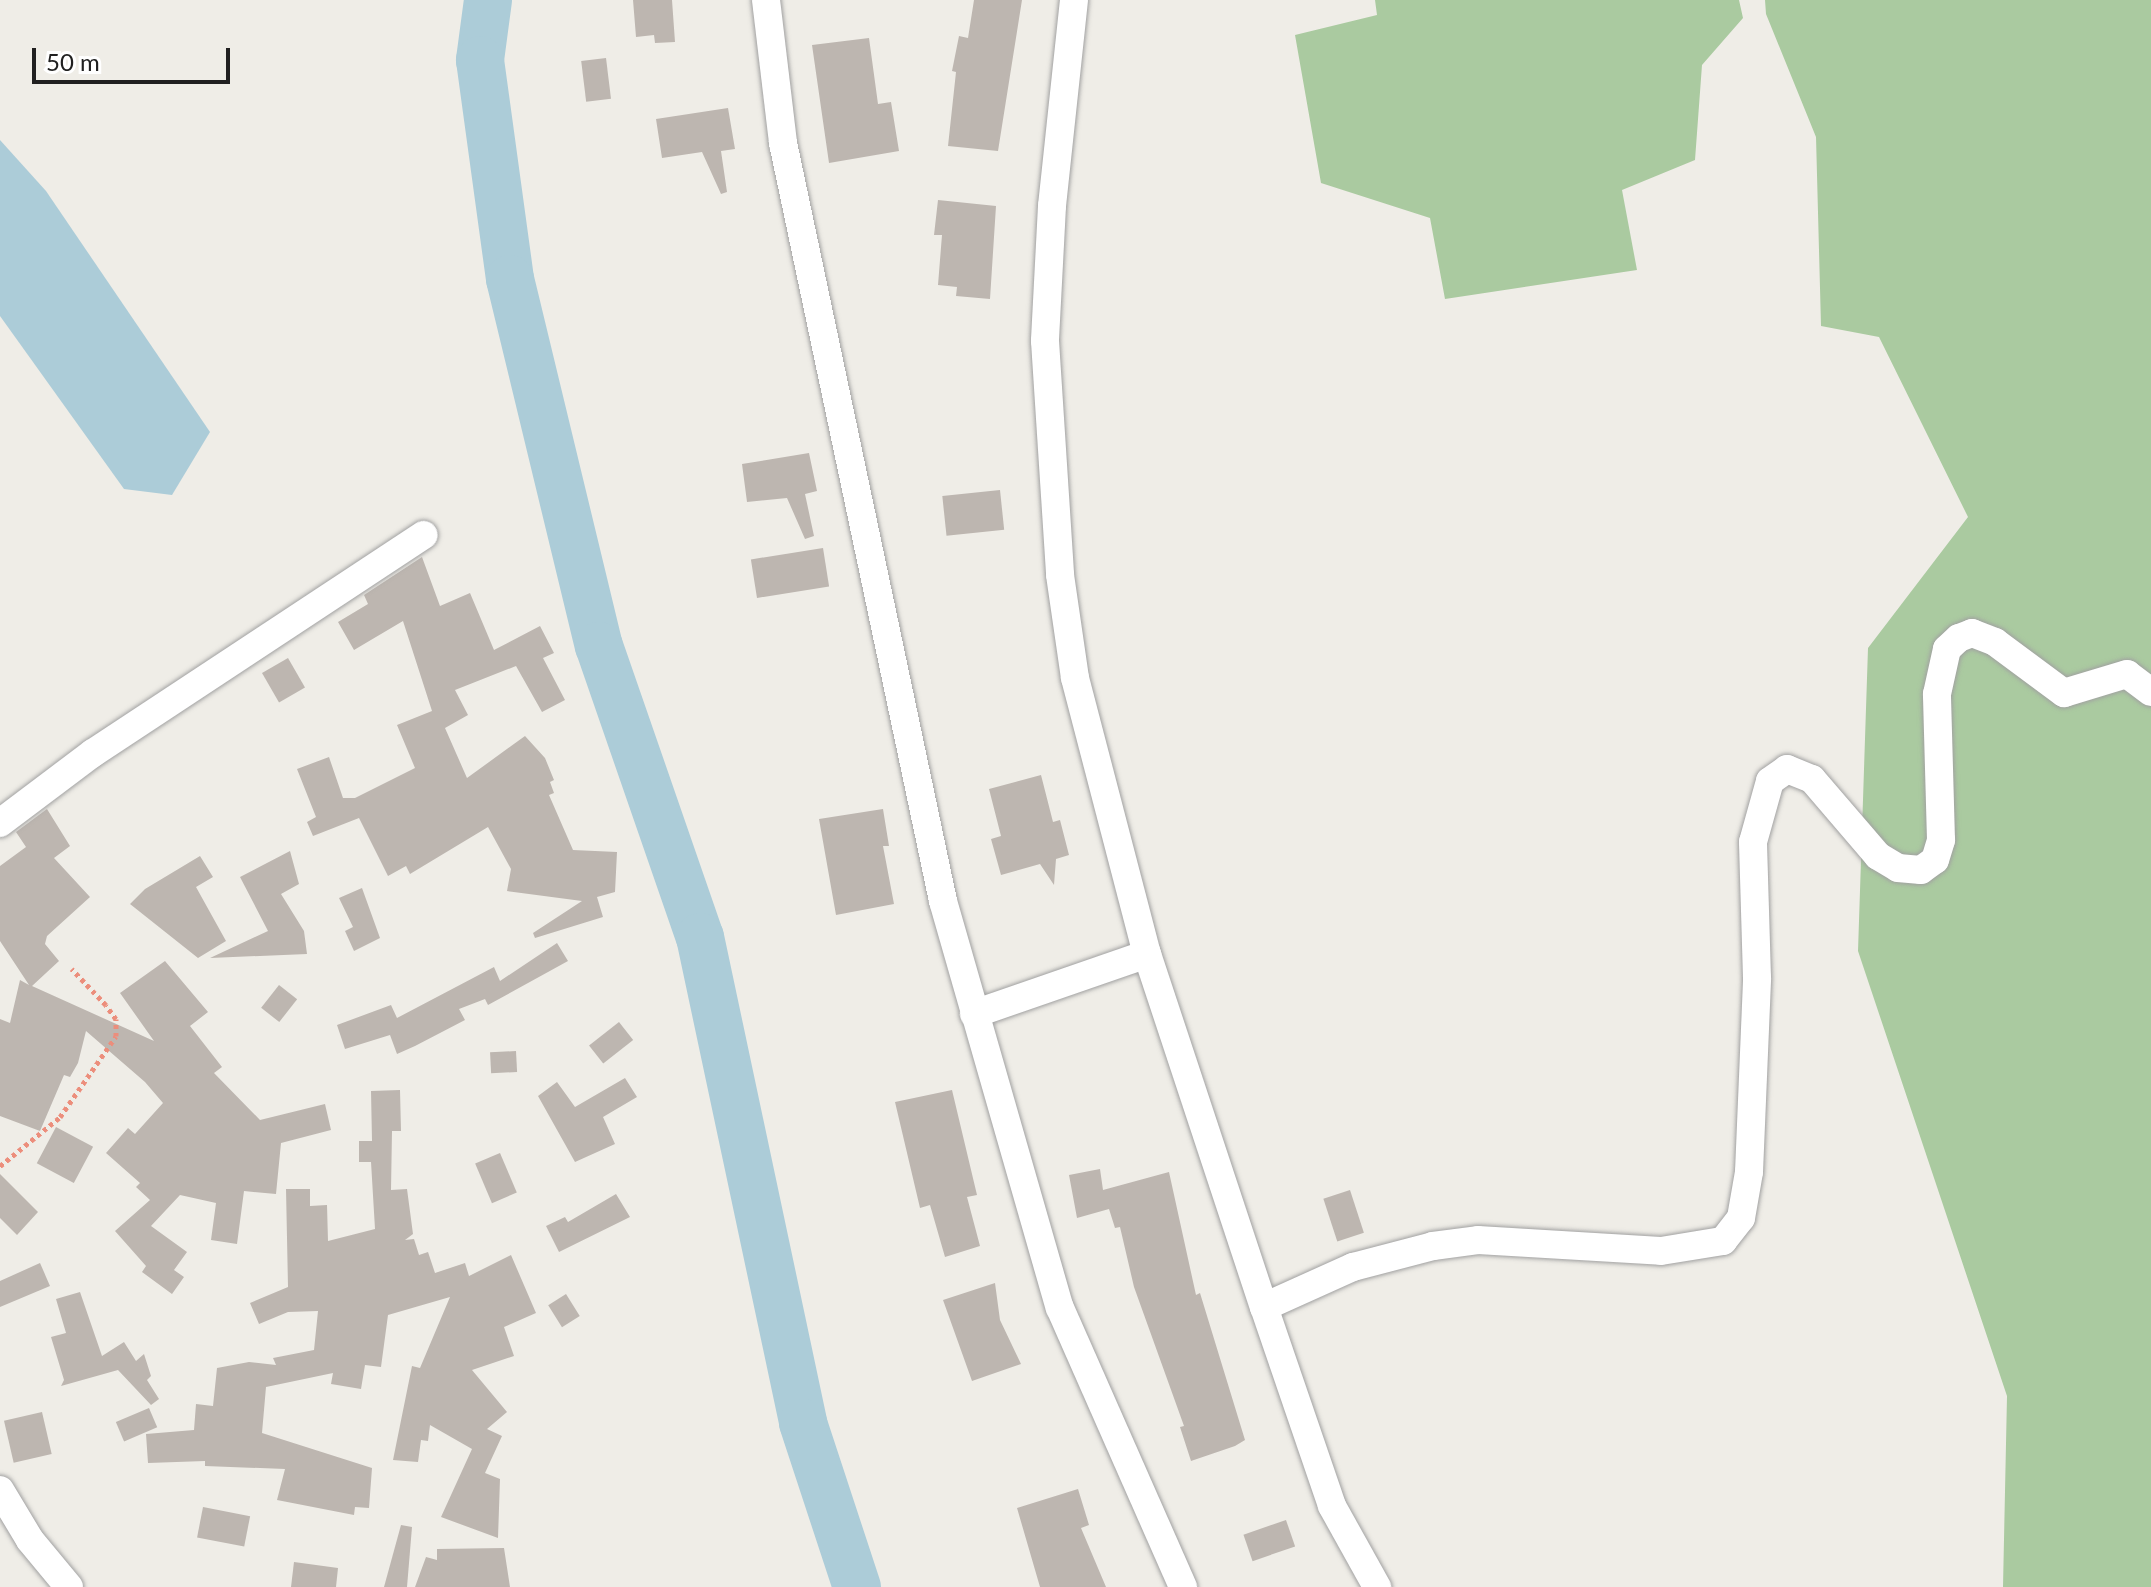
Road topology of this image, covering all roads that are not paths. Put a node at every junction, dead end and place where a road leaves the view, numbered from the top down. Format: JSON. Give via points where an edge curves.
{"nodes":[{"id":1,"x":766,"y":0,"type":"edge"},
{"id":2,"x":1074,"y":0,"type":"edge"},
{"id":3,"x":424,"y":535,"type":"dead end"},
{"id":4,"x":2151,"y":692,"type":"edge"},
{"id":5,"x":0,"y":823,"type":"edge"},
{"id":6,"x":1147,"y":954,"type":"junction"},
{"id":7,"x":974,"y":1014,"type":"junction"},
{"id":8,"x":1264,"y":1307,"type":"junction"},
{"id":9,"x":0,"y":1490,"type":"edge"},
{"id":10,"x":69,"y":1587,"type":"edge"},
{"id":11,"x":1183,"y":1587,"type":"edge"},
{"id":12,"x":1377,"y":1587,"type":"edge"}],
"edges":[{"from":1,"to":7,"type":"street","via":[[783,143],[934,866]]},
{"from":2,"to":6,"type":"street","via":[[1052,206],[1045,341],[1060,575],[1075,678]]},
{"from":3,"to":5,"type":"street","via":[[93,753]]},
{"from":4,"to":8,"type":"street","via":[[2127,674],[2064,693],[1995,642],[1972,633],[1959,638],[1947,649],[1937,694],[1941,840],[1935,860],[1921,870],[1898,868],[1878,856],[1812,779],[1787,769],[1770,781],[1753,842],[1757,978],[1749,1172],[1741,1218],[1723,1241],[1661,1251],[1478,1240],[1433,1246],[1353,1267]]},
{"from":6,"to":7,"type":"street"},
{"from":6,"to":8,"type":"street"},
{"from":7,"to":11,"type":"street","via":[[1060,1308]]},
{"from":8,"to":12,"type":"street","via":[[1332,1506]]},
{"from":9,"to":10,"type":"street","via":[[30,1540]]}]}
